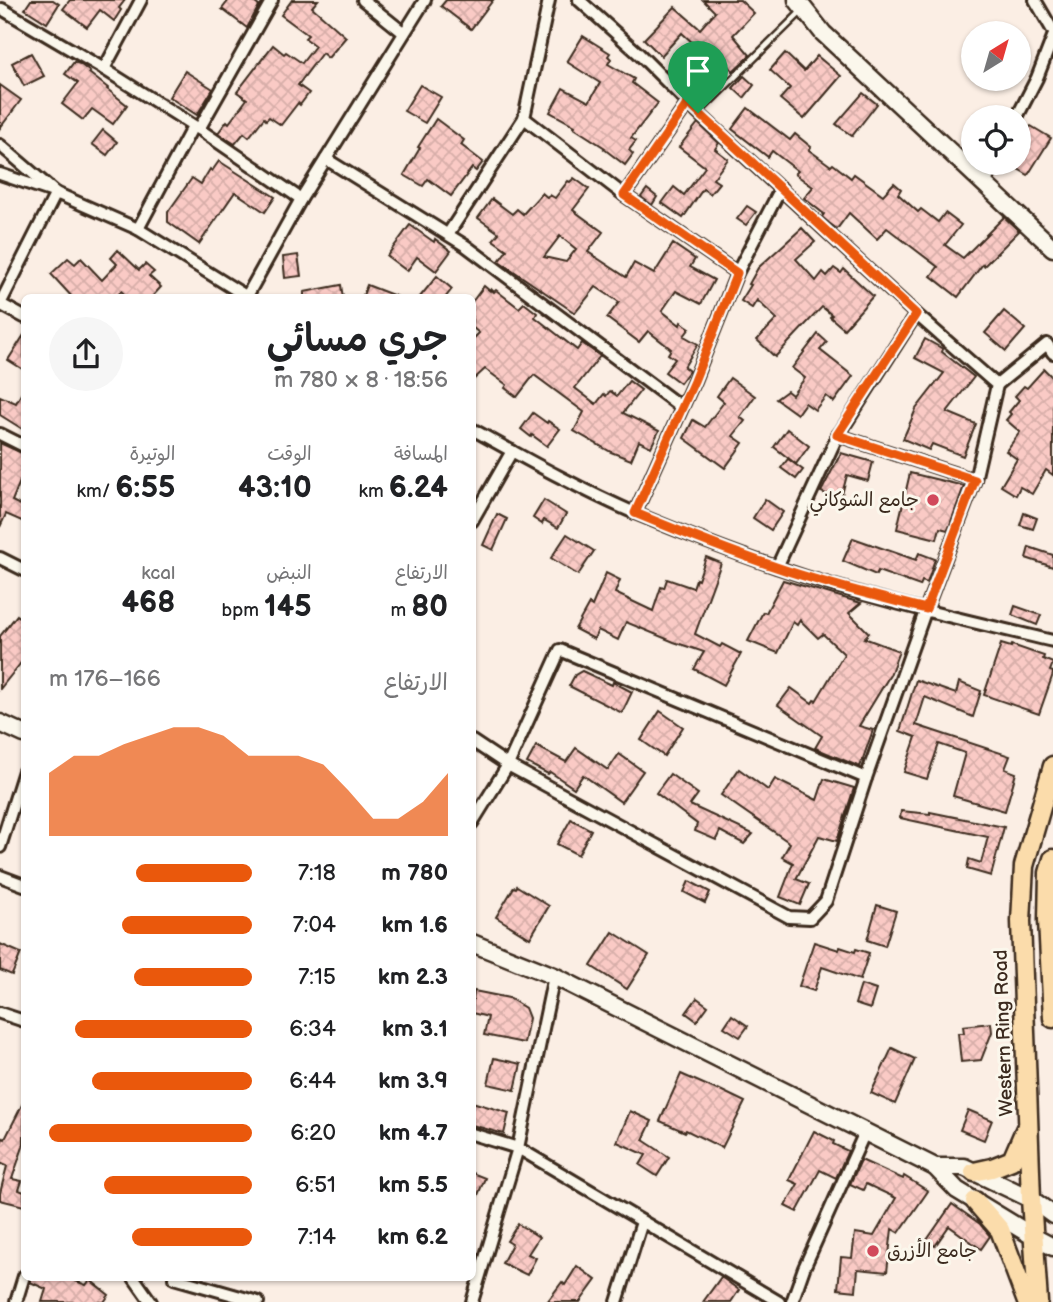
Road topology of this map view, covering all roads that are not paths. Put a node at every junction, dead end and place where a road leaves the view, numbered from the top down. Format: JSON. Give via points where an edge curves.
{"nodes":[{"id":1,"x":141,"y":0,"type":"edge"},
{"id":2,"x":272,"y":0,"type":"edge"},
{"id":3,"x":363,"y":0,"type":"edge"},
{"id":4,"x":425,"y":0,"type":"edge"},
{"id":5,"x":549,"y":0,"type":"edge"},
{"id":6,"x":579,"y":0,"type":"edge"},
{"id":7,"x":1035,"y":0,"type":"edge"},
{"id":8,"x":800,"y":4,"type":"edge"},
{"id":9,"x":3,"y":7,"type":"edge"},
{"id":10,"x":1053,"y":31,"type":"edge"},
{"id":11,"x":404,"y":33,"type":"junction"},
{"id":12,"x":1053,"y":37,"type":"edge"},
{"id":13,"x":104,"y":69,"type":"junction"},
{"id":14,"x":688,"y":103,"type":"junction"},
{"id":15,"x":1023,"y":105,"type":"edge"},
{"id":16,"x":698,"y":113,"type":"junction"},
{"id":17,"x":524,"y":118,"type":"junction"},
{"id":18,"x":196,"y":128,"type":"junction"},
{"id":19,"x":0,"y":145,"type":"edge"},
{"id":20,"x":326,"y":159,"type":"junction"},
{"id":21,"x":0,"y":174,"type":"edge"},
{"id":22,"x":989,"y":175,"type":"edge"},
{"id":23,"x":985,"y":184,"type":"junction"},
{"id":24,"x":781,"y":188,"type":"junction"},
{"id":25,"x":56,"y":193,"type":"junction"},
{"id":26,"x":624,"y":195,"type":"junction"},
{"id":27,"x":301,"y":199,"type":"junction"},
{"id":28,"x":138,"y":229,"type":"junction"},
{"id":29,"x":448,"y":234,"type":"junction"},
{"id":30,"x":1053,"y":248,"type":"edge"},
{"id":31,"x":737,"y":273,"type":"junction"},
{"id":32,"x":243,"y":294,"type":"edge"},
{"id":33,"x":250,"y":294,"type":"edge"},
{"id":34,"x":916,"y":314,"type":"junction"},
{"id":35,"x":21,"y":315,"type":"edge"},
{"id":36,"x":1053,"y":353,"type":"edge"},
{"id":37,"x":997,"y":385,"type":"junction"},
{"id":38,"x":681,"y":407,"type":"junction"},
{"id":39,"x":476,"y":431,"type":"edge"},
{"id":40,"x":0,"y":434,"type":"edge"},
{"id":41,"x":837,"y":435,"type":"junction"},
{"id":42,"x":21,"y":444,"type":"edge"},
{"id":43,"x":512,"y":452,"type":"junction"},
{"id":44,"x":975,"y":480,"type":"junction"},
{"id":45,"x":635,"y":513,"type":"junction"},
{"id":46,"x":476,"y":514,"type":"edge"},
{"id":47,"x":0,"y":558,"type":"edge"},
{"id":48,"x":21,"y":568,"type":"edge"},
{"id":49,"x":777,"y":568,"type":"junction"},
{"id":50,"x":926,"y":609,"type":"junction"},
{"id":51,"x":1053,"y":641,"type":"edge"},
{"id":52,"x":0,"y":723,"type":"edge"},
{"id":53,"x":21,"y":733,"type":"edge"},
{"id":54,"x":476,"y":744,"type":"edge"},
{"id":55,"x":508,"y":765,"type":"junction"},
{"id":56,"x":1053,"y":766,"type":"edge"},
{"id":57,"x":866,"y":778,"type":"junction"},
{"id":58,"x":21,"y":780,"type":"edge"},
{"id":59,"x":476,"y":817,"type":"edge"},
{"id":60,"x":0,"y":847,"type":"edge"},
{"id":61,"x":1053,"y":859,"type":"edge"},
{"id":62,"x":0,"y":876,"type":"edge"},
{"id":63,"x":21,"y":884,"type":"edge"},
{"id":64,"x":1051,"y":920,"type":"edge"},
{"id":65,"x":476,"y":945,"type":"edge"},
{"id":66,"x":554,"y":976,"type":"junction"},
{"id":67,"x":0,"y":1013,"type":"edge"},
{"id":68,"x":1053,"y":1018,"type":"edge"},
{"id":69,"x":21,"y":1020,"type":"edge"},
{"id":70,"x":1028,"y":1124,"type":"junction"},
{"id":71,"x":865,"y":1132,"type":"junction"},
{"id":72,"x":476,"y":1136,"type":"edge"},
{"id":73,"x":518,"y":1148,"type":"junction"},
{"id":74,"x":935,"y":1167,"type":"junction"},
{"id":75,"x":974,"y":1172,"type":"junction"},
{"id":76,"x":1031,"y":1199,"type":"junction"},
{"id":77,"x":975,"y":1201,"type":"junction"},
{"id":78,"x":1053,"y":1215,"type":"edge"},
{"id":79,"x":642,"y":1222,"type":"junction"},
{"id":80,"x":1034,"y":1237,"type":"junction"},
{"id":81,"x":1053,"y":1247,"type":"edge"},
{"id":82,"x":22,"y":1281,"type":"edge"},
{"id":83,"x":136,"y":1281,"type":"edge"},
{"id":84,"x":184,"y":1281,"type":"edge"},
{"id":85,"x":16,"y":1302,"type":"edge"},
{"id":86,"x":151,"y":1302,"type":"edge"},
{"id":87,"x":258,"y":1302,"type":"edge"},
{"id":88,"x":472,"y":1302,"type":"edge"},
{"id":89,"x":617,"y":1302,"type":"edge"},
{"id":90,"x":779,"y":1302,"type":"edge"},
{"id":91,"x":792,"y":1302,"type":"edge"},
{"id":92,"x":1027,"y":1302,"type":"edge"},
{"id":93,"x":1038,"y":1302,"type":"edge"}],
"edges":[{"from":1,"to":13,"type":"street"},
{"from":2,"to":18,"type":"street"},
{"from":3,"to":11,"type":"street"},
{"from":4,"to":11,"type":"street"},
{"from":5,"to":17,"type":"street"},
{"from":6,"to":14,"type":"street"},
{"from":7,"to":10,"type":"street"},
{"from":8,"to":16,"type":"lane"},
{"from":8,"to":23,"type":"street","via":[[823,33]]},
{"from":9,"to":13,"type":"street"},
{"from":11,"to":20,"type":"street"},
{"from":12,"to":15,"type":"street"},
{"from":13,"to":18,"type":"street"},
{"from":14,"to":16,"type":"street"},
{"from":14,"to":26,"type":"street"},
{"from":16,"to":24,"type":"street"},
{"from":17,"to":26,"type":"street"},
{"from":17,"to":29,"type":"street"},
{"from":18,"to":27,"type":"street"},
{"from":18,"to":28,"type":"street"},
{"from":19,"to":25,"type":"street"},
{"from":20,"to":27,"type":"street"},
{"from":20,"to":29,"type":"street"},
{"from":21,"to":25,"type":"street"},
{"from":22,"to":23,"type":"street"},
{"from":23,"to":30,"type":"street"},
{"from":24,"to":31,"type":"street"},
{"from":24,"to":34,"type":"street"},
{"from":25,"to":28,"type":"street"},
{"from":25,"to":35,"type":"street","via":[[0,304]]},
{"from":26,"to":31,"type":"street"},
{"from":27,"to":33,"type":"street"},
{"from":28,"to":32,"type":"street"},
{"from":29,"to":38,"type":"street"},
{"from":31,"to":38,"type":"street"},
{"from":34,"to":37,"type":"street"},
{"from":34,"to":41,"type":"street"},
{"from":36,"to":37,"type":"street","via":[[1047,344]]},
{"from":37,"to":44,"type":"street"},
{"from":38,"to":45,"type":"street"},
{"from":39,"to":43,"type":"street"},
{"from":40,"to":42,"type":"street"},
{"from":41,"to":44,"type":"street"},
{"from":41,"to":49,"type":"street"},
{"from":43,"to":45,"type":"street"},
{"from":43,"to":46,"type":"street"},
{"from":44,"to":50,"type":"street"},
{"from":45,"to":49,"type":"street"},
{"from":47,"to":48,"type":"street"},
{"from":49,"to":50,"type":"street"},
{"from":50,"to":51,"type":"street"},
{"from":50,"to":57,"type":"street"},
{"from":52,"to":53,"type":"street"},
{"from":54,"to":55,"type":"street"},
{"from":55,"to":57,"type":"street","via":[[560,650]]},
{"from":55,"to":57,"type":"street","via":[[789,917],[810,918],[826,901]]},
{"from":55,"to":59,"type":"street"},
{"from":56,"to":70,"type":"main road","name":"Western Ring Road","via":[[1024,866],[1021,921]]},
{"from":58,"to":60,"type":"street"},
{"from":61,"to":64,"type":"main road","via":[[1049,873]]},
{"from":62,"to":63,"type":"street"},
{"from":64,"to":68,"type":"main road"},
{"from":65,"to":66,"type":"street"},
{"from":66,"to":71,"type":"street"},
{"from":66,"to":73,"type":"street"},
{"from":67,"to":69,"type":"street"},
{"from":70,"to":75,"type":"main road","via":[[1012,1160]]},
{"from":70,"to":76,"type":"main road","name":"Western Ring Road"},
{"from":71,"to":74,"type":"street"},
{"from":71,"to":91,"type":"street"},
{"from":72,"to":73,"type":"street"},
{"from":73,"to":79,"type":"street"},
{"from":73,"to":88,"type":"street"},
{"from":74,"to":75,"type":"street","via":[[964,1167]]},
{"from":74,"to":77,"type":"street"},
{"from":75,"to":76,"type":"street"},
{"from":76,"to":78,"type":"street"},
{"from":76,"to":80,"type":"main road","name":"Western Ring Road"},
{"from":77,"to":80,"type":"street"},
{"from":77,"to":92,"type":"main road","via":[[1000,1230]]},
{"from":79,"to":89,"type":"street"},
{"from":79,"to":90,"type":"street"},
{"from":80,"to":81,"type":"street"},
{"from":80,"to":93,"type":"main road","name":"Western Ring Road"},
{"from":82,"to":85,"type":"street"},
{"from":83,"to":86,"type":"street"},
{"from":84,"to":87,"type":"street"}]}
